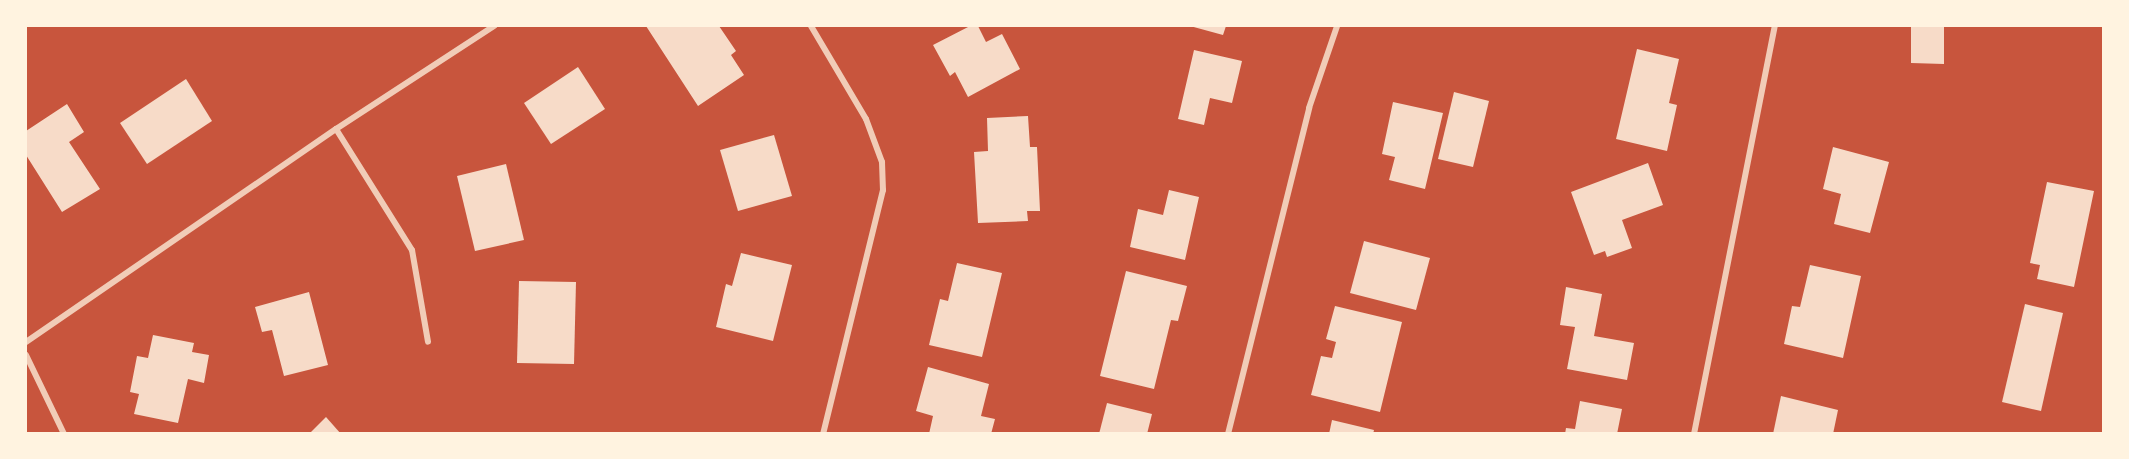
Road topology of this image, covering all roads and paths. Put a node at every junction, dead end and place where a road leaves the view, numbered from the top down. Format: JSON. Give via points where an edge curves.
{"nodes":[{"id":1,"x":494,"y":26,"type":"edge"},
{"id":2,"x":811,"y":26,"type":"edge"},
{"id":3,"x":1337,"y":26,"type":"edge"},
{"id":4,"x":1775,"y":26,"type":"edge"},
{"id":5,"x":336,"y":129,"type":"junction"},
{"id":6,"x":26,"y":342,"type":"edge"},
{"id":7,"x":428,"y":342,"type":"dead end"},
{"id":8,"x":26,"y":355,"type":"edge"},
{"id":9,"x":64,"y":434,"type":"edge"},
{"id":10,"x":823,"y":434,"type":"edge"},
{"id":11,"x":1228,"y":434,"type":"edge"},
{"id":12,"x":1694,"y":434,"type":"edge"}],
"edges":[{"from":1,"to":5,"type":"street"},
{"from":2,"to":10,"type":"street","via":[[866,119],[882,162],[883,190]]},
{"from":3,"to":11,"type":"street","via":[[1309,108]]},
{"from":4,"to":12,"type":"street"},
{"from":5,"to":6,"type":"street"},
{"from":5,"to":7,"type":"street","via":[[412,250]]},
{"from":8,"to":9,"type":"street"}]}
